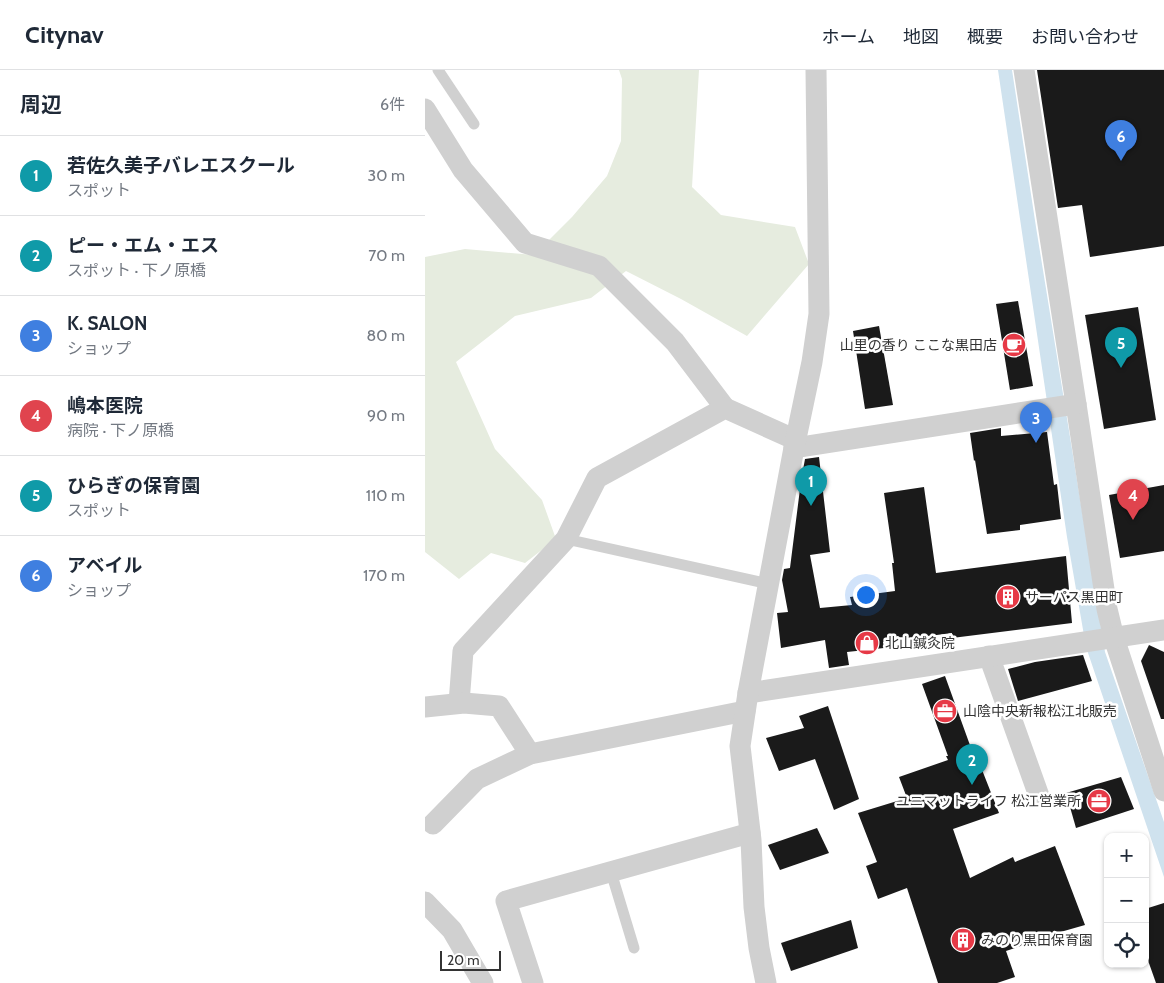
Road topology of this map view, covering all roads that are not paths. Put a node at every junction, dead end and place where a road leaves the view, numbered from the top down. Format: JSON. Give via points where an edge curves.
{"nodes":[{"id":1,"x":438,"y":70,"type":"edge"},
{"id":2,"x":817,"y":70,"type":"edge"},
{"id":3,"x":1024,"y":70,"type":"edge"},
{"id":4,"x":425,"y":108,"type":"edge"},
{"id":5,"x":474,"y":124,"type":"dead end"},
{"id":6,"x":1073,"y":404,"type":"junction"},
{"id":7,"x":725,"y":408,"type":"junction"},
{"id":8,"x":795,"y":444,"type":"junction"},
{"id":9,"x":566,"y":539,"type":"junction"},
{"id":10,"x":769,"y":584,"type":"junction"},
{"id":11,"x":1164,"y":630,"type":"edge"},
{"id":12,"x":1101,"y":640,"type":"junction"},
{"id":13,"x":989,"y":656,"type":"junction"},
{"id":14,"x":747,"y":702,"type":"junction"},
{"id":15,"x":459,"y":703,"type":"junction"},
{"id":16,"x":425,"y":708,"type":"edge"},
{"id":17,"x":530,"y":754,"type":"junction"},
{"id":18,"x":1164,"y":791,"type":"edge"},
{"id":19,"x":1039,"y":796,"type":"dead end"},
{"id":20,"x":433,"y":824,"type":"dead end"},
{"id":21,"x":750,"y":833,"type":"junction"},
{"id":22,"x":611,"y":872,"type":"junction"},
{"id":23,"x":425,"y":902,"type":"edge"},
{"id":24,"x":635,"y":948,"type":"dead end"},
{"id":25,"x":483,"y":983,"type":"edge"},
{"id":26,"x":533,"y":983,"type":"edge"},
{"id":27,"x":766,"y":983,"type":"edge"}],
"edges":[{"from":1,"to":5,"type":"lane"},
{"from":2,"to":8,"type":"street","via":[[819,314]]},
{"from":3,"to":6,"type":"street"},
{"from":4,"to":7,"type":"street","via":[[463,170],[525,243],[599,266],[675,342]]},
{"from":6,"to":8,"type":"street"},
{"from":6,"to":12,"type":"street","via":[[1107,609]]},
{"from":7,"to":8,"type":"street"},
{"from":7,"to":9,"type":"street","via":[[597,478]]},
{"from":8,"to":10,"type":"street"},
{"from":9,"to":10,"type":"lane"},
{"from":9,"to":15,"type":"street","via":[[463,651]]},
{"from":10,"to":14,"type":"street"},
{"from":11,"to":12,"type":"street"},
{"from":12,"to":13,"type":"street"},
{"from":12,"to":18,"type":"street"},
{"from":13,"to":14,"type":"street"},
{"from":13,"to":19,"type":"street"},
{"from":14,"to":17,"type":"street"},
{"from":14,"to":21,"type":"street","via":[[740,746]]},
{"from":15,"to":16,"type":"street"},
{"from":15,"to":17,"type":"street","via":[[499,706]]},
{"from":17,"to":20,"type":"street","via":[[477,779]]},
{"from":21,"to":22,"type":"street"},
{"from":21,"to":27,"type":"street","via":[[755,915]]},
{"from":22,"to":24,"type":"lane"},
{"from":22,"to":26,"type":"street","via":[[507,901]]},
{"from":23,"to":25,"type":"street","via":[[452,930]]}]}
